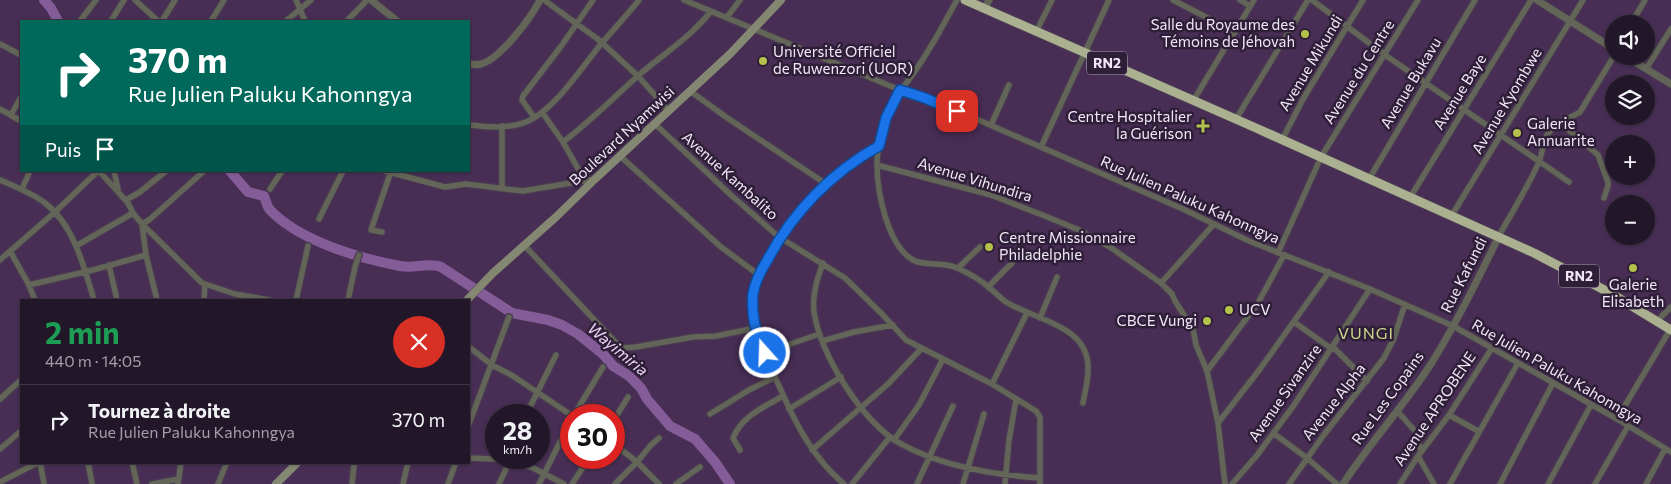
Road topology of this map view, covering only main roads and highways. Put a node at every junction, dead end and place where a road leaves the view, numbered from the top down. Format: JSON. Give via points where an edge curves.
{"nodes":[{"id":1,"x":781,"y":0,"type":"edge"},
{"id":2,"x":968,"y":1,"type":"edge"},
{"id":3,"x":468,"y":299,"type":"edge"},
{"id":4,"x":1671,"y":329,"type":"edge"},
{"id":5,"x":296,"y":464,"type":"edge"},
{"id":6,"x":276,"y":484,"type":"edge"}],
"edges":[{"from":1,"to":3,"type":"main road","name":"Boulevard Nyamwisi","via":[[755,29]]},
{"from":2,"to":4,"type":"highway","number":"RN2","via":[[1499,236],[1586,279]]},
{"from":5,"to":6,"type":"main road"}]}
